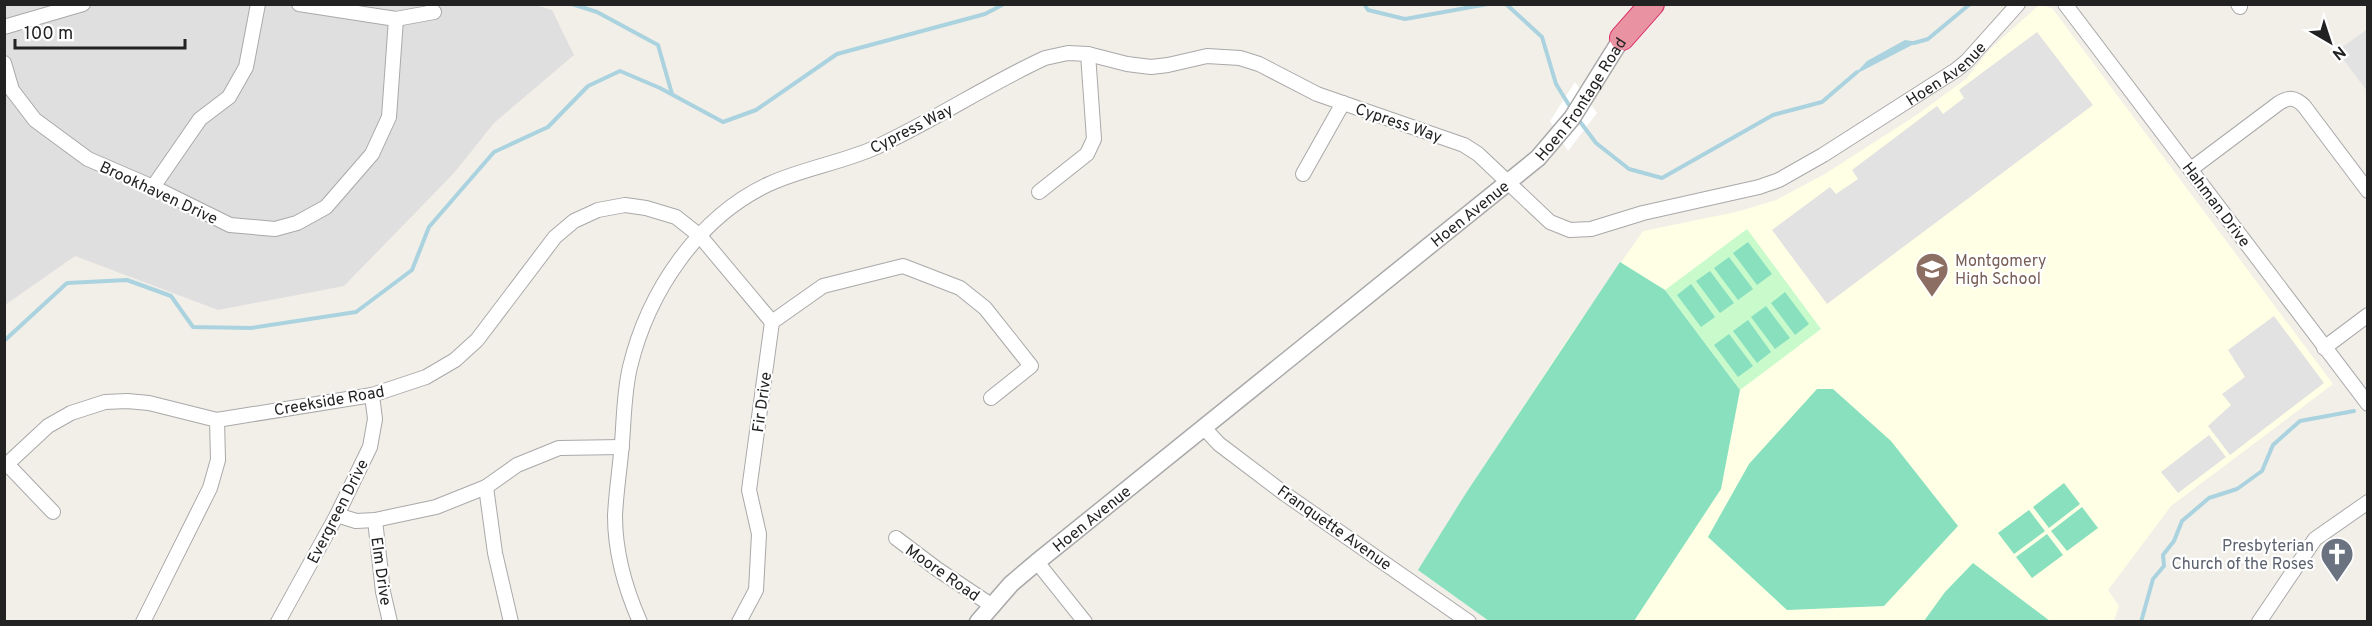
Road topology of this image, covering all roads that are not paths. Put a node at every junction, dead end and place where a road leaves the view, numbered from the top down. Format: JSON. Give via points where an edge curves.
{"nodes":[{"id":1,"x":83,"y":4,"type":"edge"},
{"id":2,"x":258,"y":4,"type":"edge"},
{"id":3,"x":299,"y":4,"type":"edge"},
{"id":4,"x":1642,"y":4,"type":"edge"},
{"id":5,"x":1652,"y":4,"type":"edge"},
{"id":6,"x":2018,"y":4,"type":"edge"},
{"id":7,"x":2065,"y":4,"type":"edge"},
{"id":8,"x":434,"y":12,"type":"dead end"},
{"id":9,"x":396,"y":19,"type":"junction"},
{"id":10,"x":4,"y":27,"type":"edge"},
{"id":11,"x":1622,"y":38,"type":"junction"},
{"id":12,"x":1088,"y":54,"type":"junction"},
{"id":13,"x":4,"y":63,"type":"edge"},
{"id":14,"x":1343,"y":103,"type":"junction"},
{"id":15,"x":2192,"y":169,"type":"junction"},
{"id":16,"x":1303,"y":174,"type":"dead end"},
{"id":17,"x":1507,"y":183,"type":"junction"},
{"id":18,"x":153,"y":187,"type":"junction"},
{"id":19,"x":2367,"y":191,"type":"edge"},
{"id":20,"x":1038,"y":192,"type":"dead end"},
{"id":21,"x":700,"y":236,"type":"junction"},
{"id":22,"x":2367,"y":315,"type":"edge"},
{"id":23,"x":772,"y":322,"type":"junction"},
{"id":24,"x":2325,"y":348,"type":"junction"},
{"id":25,"x":372,"y":395,"type":"junction"},
{"id":26,"x":991,"y":398,"type":"dead end"},
{"id":27,"x":2367,"y":404,"type":"edge"},
{"id":28,"x":217,"y":420,"type":"junction"},
{"id":29,"x":1204,"y":429,"type":"junction"},
{"id":30,"x":622,"y":447,"type":"junction"},
{"id":31,"x":6,"y":466,"type":"edge"},
{"id":32,"x":486,"y":487,"type":"junction"},
{"id":33,"x":2367,"y":502,"type":"edge"},
{"id":34,"x":53,"y":512,"type":"dead end"},
{"id":35,"x":337,"y":515,"type":"junction"},
{"id":36,"x":375,"y":520,"type":"junction"},
{"id":37,"x":896,"y":538,"type":"dead end"},
{"id":38,"x":1037,"y":562,"type":"junction"},
{"id":39,"x":991,"y":605,"type":"junction"},
{"id":40,"x":142,"y":621,"type":"edge"},
{"id":41,"x":278,"y":621,"type":"edge"},
{"id":42,"x":390,"y":621,"type":"edge"},
{"id":43,"x":511,"y":621,"type":"edge"},
{"id":44,"x":640,"y":621,"type":"edge"},
{"id":45,"x":739,"y":621,"type":"edge"},
{"id":46,"x":978,"y":621,"type":"edge"},
{"id":47,"x":1085,"y":621,"type":"edge"},
{"id":48,"x":1469,"y":621,"type":"edge"},
{"id":49,"x":2259,"y":621,"type":"edge"}],
"edges":[{"from":1,"to":10,"type":"street"},
{"from":2,"to":18,"type":"street","via":[[246,67],[229,97],[200,119]]},
{"from":3,"to":9,"type":"street"},
{"from":4,"to":11,"type":"street","name":"Hoen Frontage Road"},
{"from":5,"to":11,"type":"highway"},
{"from":6,"to":17,"type":"street","name":"Hoen Avenue","via":[[1967,61],[1938,83],[1769,184],[1577,230],[1550,222]]},
{"from":7,"to":15,"type":"street","name":"Hahman Drive"},
{"from":8,"to":9,"type":"street"},
{"from":9,"to":18,"type":"street","name":"Brookhaven Drive","via":[[389,117],[372,154],[326,207],[297,223],[275,229],[230,225]]},
{"from":11,"to":17,"type":"street","name":"Hoen Frontage Road","via":[[1558,136]]},
{"from":12,"to":14,"type":"street","name":"Cypress Way","via":[[1151,67],[1207,56],[1240,58]]},
{"from":12,"to":20,"type":"street","via":[[1094,139],[1087,154]]},
{"from":12,"to":21,"type":"street","name":"Cypress Way","via":[[1045,58],[879,146],[771,183],[726,210]]},
{"from":13,"to":18,"type":"street","name":"Brookhaven Drive","via":[[12,90],[35,120],[88,159]]},
{"from":14,"to":16,"type":"street"},
{"from":14,"to":17,"type":"street","name":"Cypress Way","via":[[1464,145]]},
{"from":15,"to":19,"type":"street","via":[[2278,103],[2292,98],[2304,106]]},
{"from":15,"to":24,"type":"street","name":"Hahman Drive"},
{"from":17,"to":29,"type":"street","name":"Hoen Avenue"},
{"from":21,"to":23,"type":"street","name":"Creekside Road"},
{"from":21,"to":25,"type":"street","name":"Creekside Road","via":[[676,217],[646,207],[625,205],[598,210],[574,221],[555,237],[477,340],[455,360],[426,377]]},
{"from":21,"to":30,"type":"street","name":"Cypress Way","via":[[665,282],[639,337],[628,379]]},
{"from":22,"to":24,"type":"street"},
{"from":23,"to":26,"type":"street","via":[[823,286],[903,266],[960,288],[985,308],[1031,366]]},
{"from":23,"to":45,"type":"street","name":"Fir Drive","via":[[749,490],[759,534],[756,590]]},
{"from":24,"to":27,"type":"street","name":"Hahman Drive"},
{"from":25,"to":28,"type":"street","name":"Creekside Road"},
{"from":25,"to":35,"type":"street","name":"Evergreen Drive","via":[[375,419],[370,447]]},
{"from":28,"to":31,"type":"street","name":"Creekside Road","via":[[149,403],[105,402],[71,413],[48,426]]},
{"from":28,"to":40,"type":"street","via":[[218,459],[210,488]]},
{"from":29,"to":38,"type":"street","name":"Hoen Avenue"},
{"from":29,"to":48,"type":"street","name":"Franquette Avenue","via":[[1285,494]]},
{"from":30,"to":32,"type":"street","via":[[559,448],[517,465]]},
{"from":30,"to":44,"type":"street","name":"Cypress Way","via":[[616,533],[625,582]]},
{"from":31,"to":34,"type":"street"},
{"from":32,"to":36,"type":"street","via":[[436,507]]},
{"from":32,"to":43,"type":"street","via":[[495,554]]},
{"from":33,"to":49,"type":"street","via":[[2315,539]]},
{"from":35,"to":36,"type":"street","via":[[356,521]]},
{"from":35,"to":41,"type":"street","name":"Evergreen Drive"},
{"from":36,"to":42,"type":"street","name":"Elm Drive"},
{"from":37,"to":39,"type":"street","name":"Moore Road"},
{"from":38,"to":39,"type":"street","name":"Hoen Avenue"},
{"from":38,"to":47,"type":"street"},
{"from":39,"to":46,"type":"street","name":"Hoen Avenue"}]}
